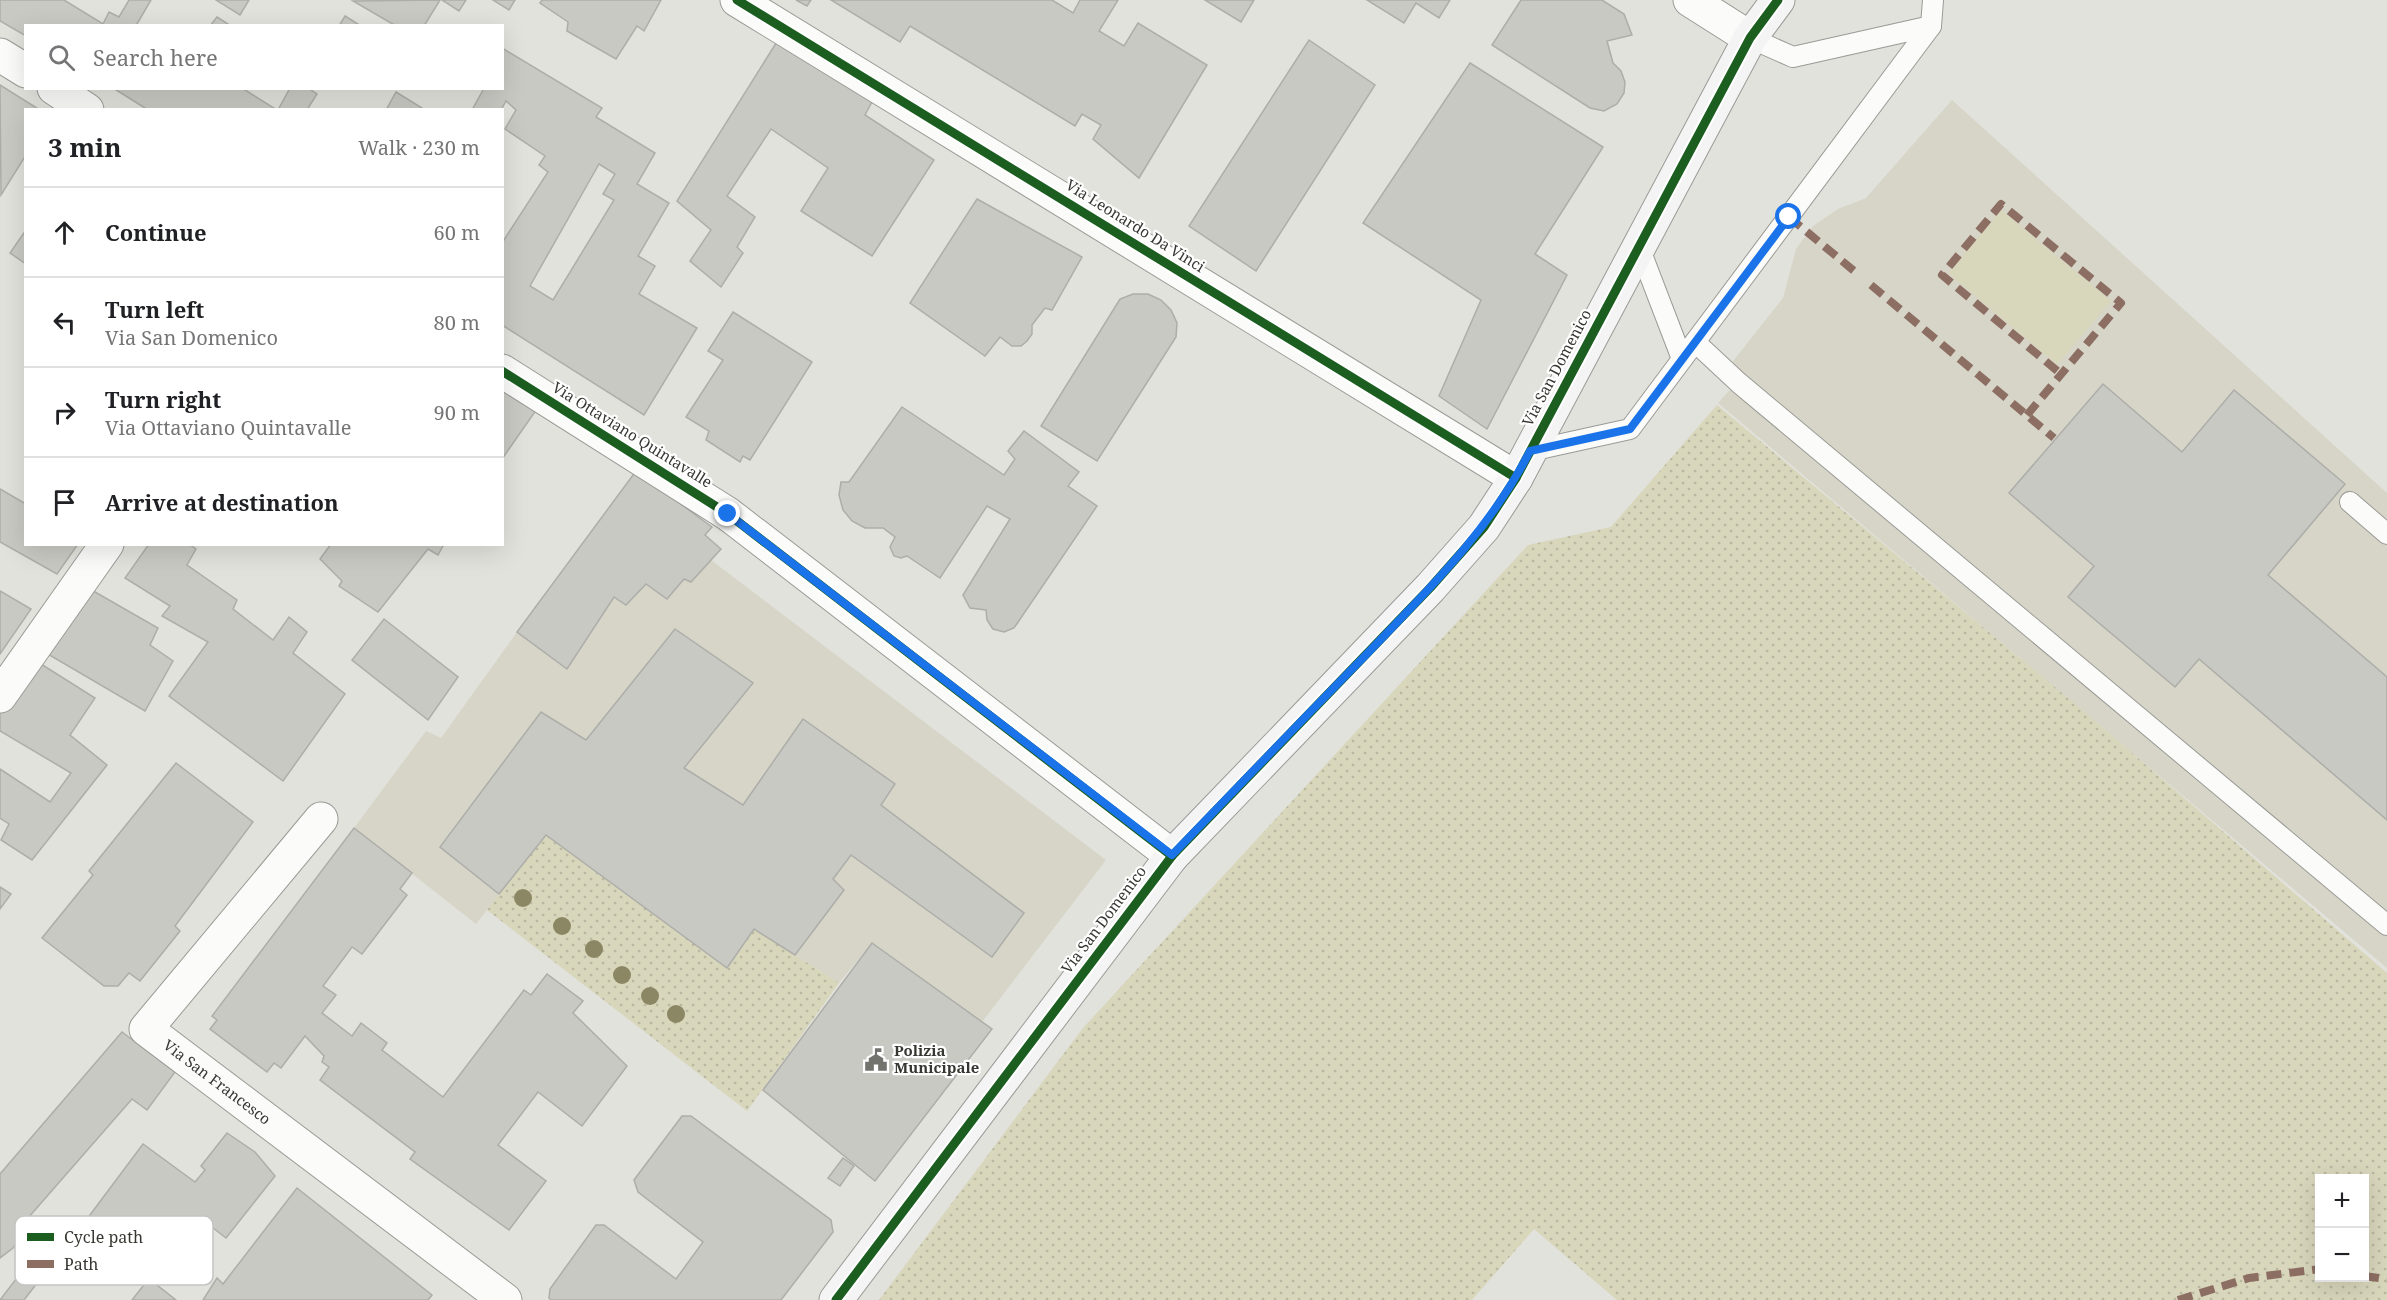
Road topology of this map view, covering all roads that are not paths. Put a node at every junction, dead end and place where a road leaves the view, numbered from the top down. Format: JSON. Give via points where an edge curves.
{"nodes":[{"id":1,"x":737,"y":0,"type":"edge"},
{"id":2,"x":1690,"y":0,"type":"edge"},
{"id":3,"x":1778,"y":0,"type":"edge"},
{"id":4,"x":1933,"y":0,"type":"edge"},
{"id":5,"x":1931,"y":26,"type":"junction"},
{"id":6,"x":1750,"y":38,"type":"junction"},
{"id":7,"x":0,"y":55,"type":"edge"},
{"id":8,"x":24,"y":70,"type":"edge"},
{"id":9,"x":57,"y":90,"type":"edge"},
{"id":10,"x":84,"y":108,"type":"edge"},
{"id":11,"x":1639,"y":247,"type":"junction"},
{"id":12,"x":1695,"y":342,"type":"junction"},
{"id":13,"x":1682,"y":359,"type":"junction"},
{"id":14,"x":504,"y":372,"type":"edge"},
{"id":15,"x":1523,"y":464,"type":"junction"},
{"id":16,"x":2350,"y":502,"type":"dead end"},
{"id":17,"x":2387,"y":534,"type":"edge"},
{"id":18,"x":106,"y":546,"type":"edge"},
{"id":19,"x":0,"y":696,"type":"edge"},
{"id":20,"x":321,"y":819,"type":"dead end"},
{"id":21,"x":1159,"y":846,"type":"junction"},
{"id":22,"x":2387,"y":925,"type":"edge"},
{"id":23,"x":505,"y":1300,"type":"edge"},
{"id":24,"x":836,"y":1300,"type":"edge"}],
"edges":[{"from":1,"to":15,"type":"street","name":"Via Leonardo Da Vinci"},
{"from":2,"to":6,"type":"street"},
{"from":3,"to":6,"type":"street","name":"Via San Domenico"},
{"from":4,"to":5,"type":"lane"},
{"from":5,"to":6,"type":"lane","via":[[1793,57]]},
{"from":5,"to":12,"type":"lane"},
{"from":6,"to":11,"type":"street","name":"Via San Domenico"},
{"from":7,"to":8,"type":"street"},
{"from":9,"to":10,"type":"street"},
{"from":11,"to":13,"type":"lane"},
{"from":11,"to":15,"type":"street","name":"Via San Domenico"},
{"from":12,"to":13,"type":"lane"},
{"from":12,"to":22,"type":"lane","via":[[1739,383]]},
{"from":13,"to":15,"type":"lane","via":[[1630,429]]},
{"from":14,"to":21,"type":"street","name":"Via Ottaviano Quintavalle","via":[[728,514]]},
{"from":15,"to":21,"type":"street","name":"Via San Domenico","via":[[1484,526],[1430,588]]},
{"from":16,"to":17,"type":"lane"},
{"from":18,"to":19,"type":"street"},
{"from":20,"to":23,"type":"street","name":"Via San Francesco","via":[[146,1029]]},
{"from":21,"to":24,"type":"street","name":"Via San Domenico"}]}
